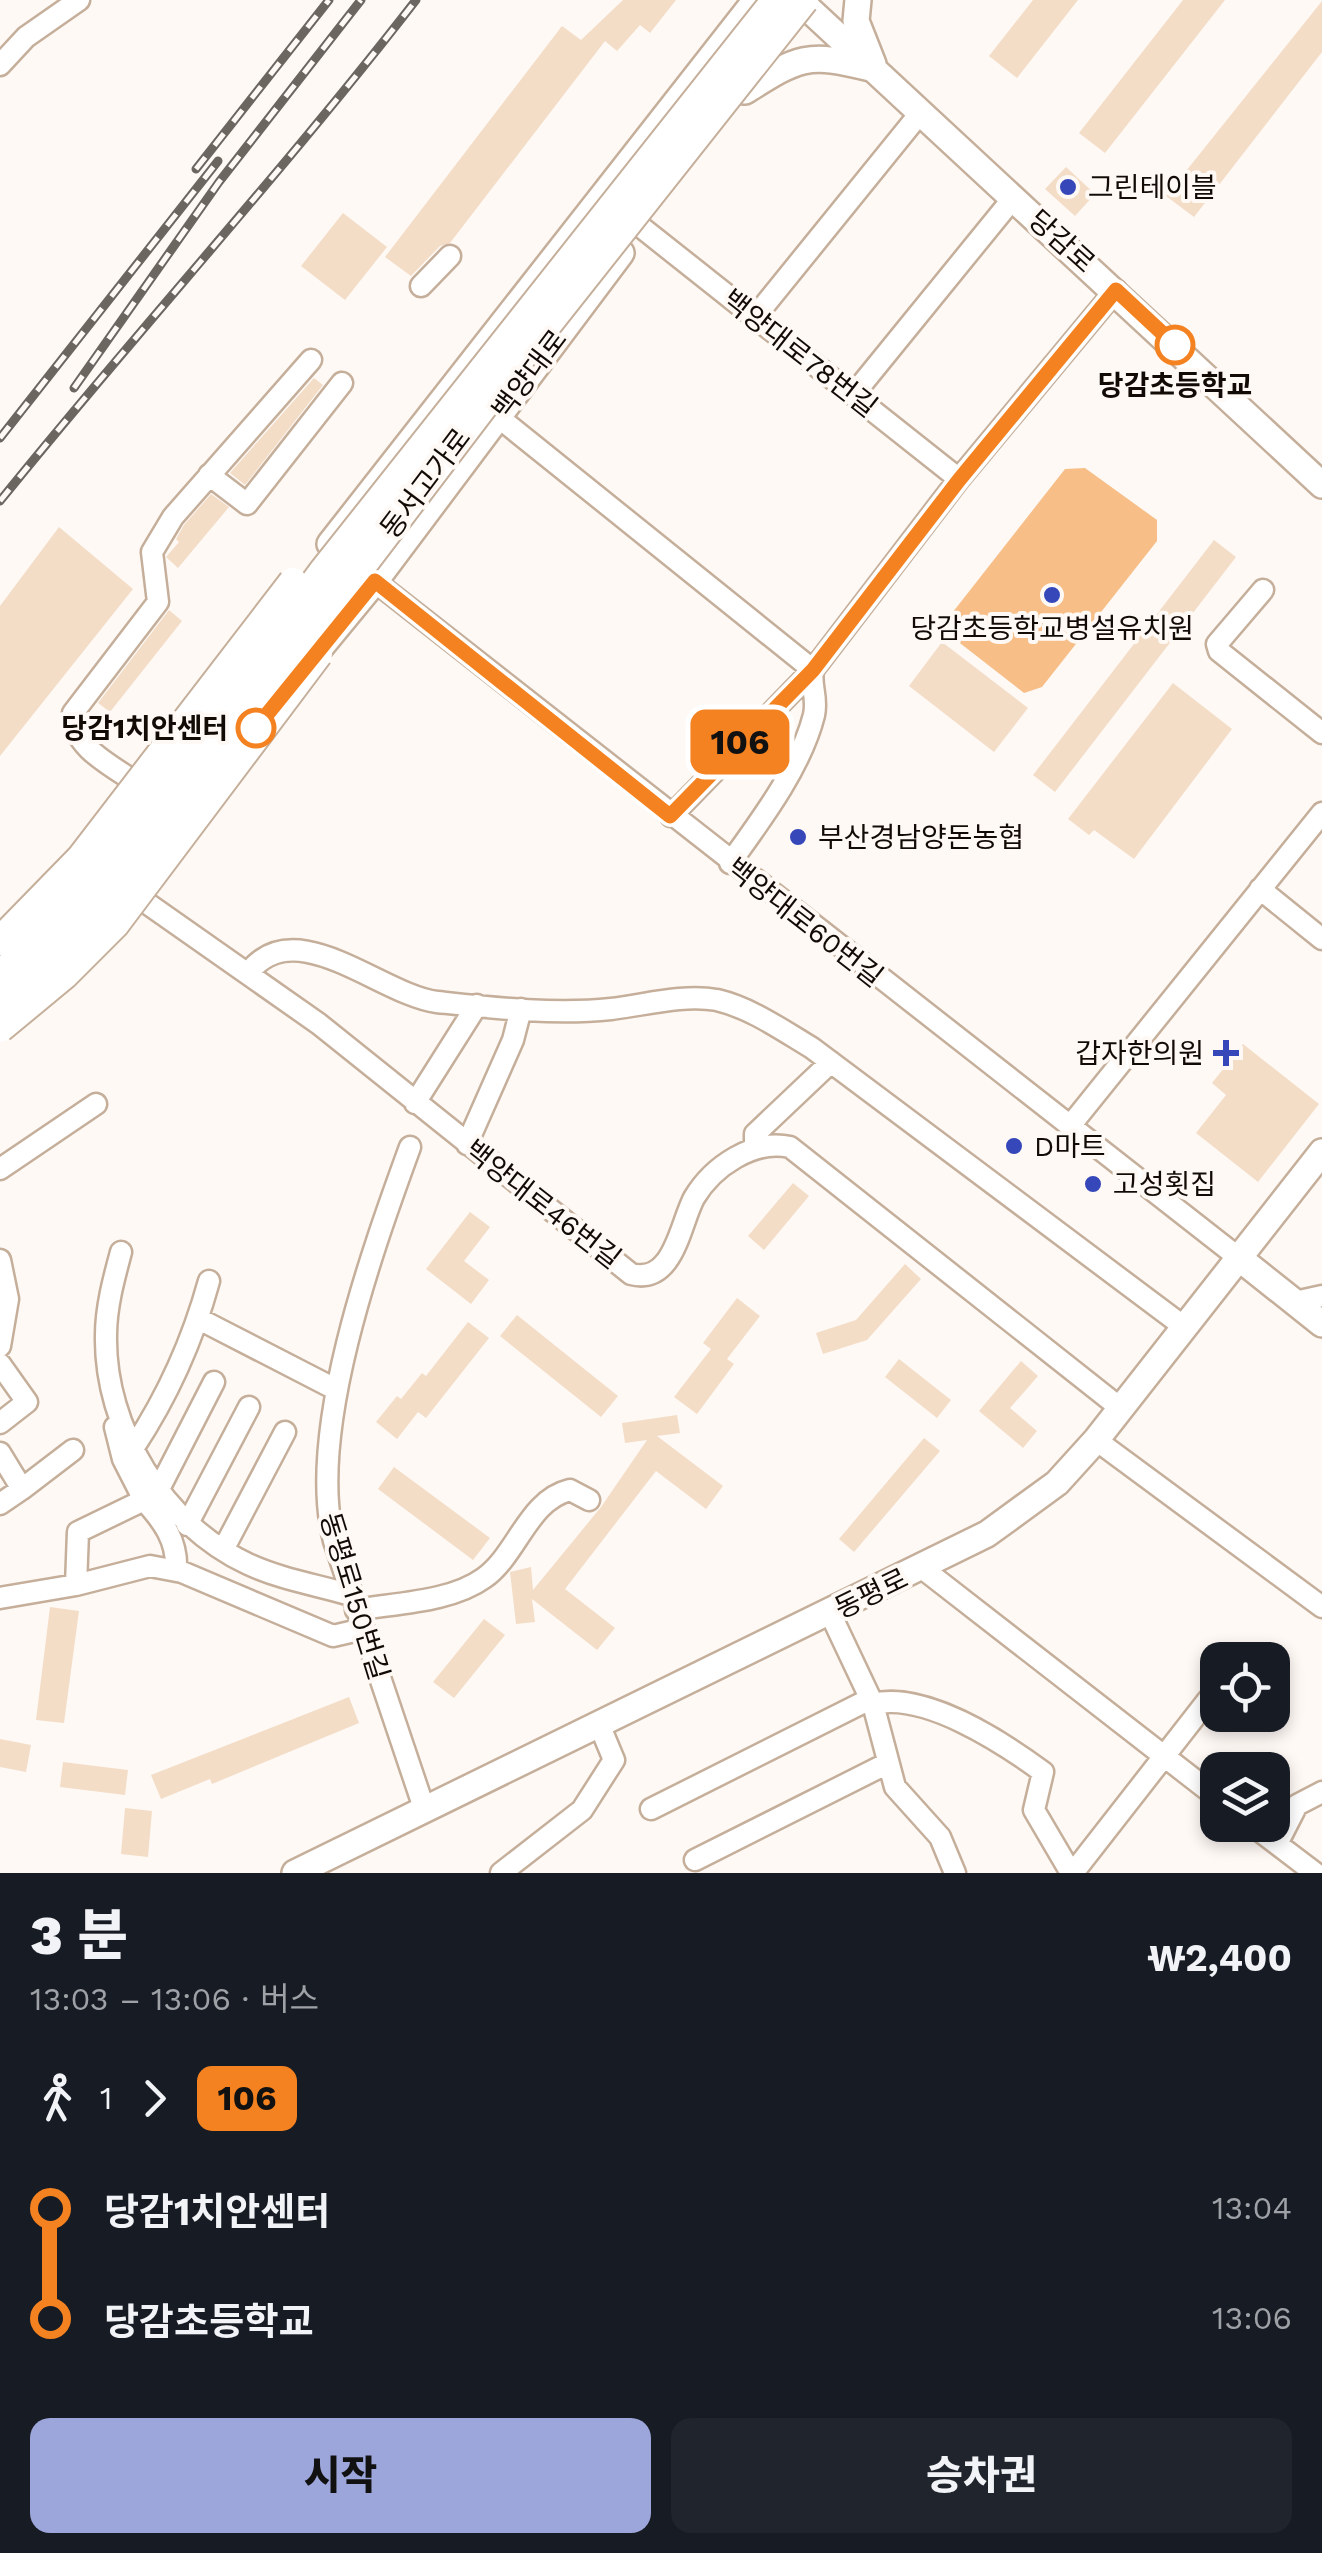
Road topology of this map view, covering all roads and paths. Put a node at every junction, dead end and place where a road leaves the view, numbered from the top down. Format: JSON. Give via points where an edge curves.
{"nodes":[{"id":1,"x":79,"y":0,"type":"edge"},
{"id":2,"x":756,"y":0,"type":"edge"},
{"id":3,"x":776,"y":0,"type":"edge"},
{"id":4,"x":858,"y":0,"type":"edge"},
{"id":5,"x":807,"y":2,"type":"edge"},
{"id":6,"x":0,"y":66,"type":"edge"},
{"id":7,"x":874,"y":69,"type":"junction"},
{"id":8,"x":745,"y":91,"type":"junction"},
{"id":9,"x":922,"y":112,"type":"junction"},
{"id":10,"x":1014,"y":197,"type":"junction"},
{"id":11,"x":641,"y":227,"type":"junction"},
{"id":12,"x":450,"y":256,"type":"dead end"},
{"id":13,"x":421,"y":286,"type":"dead end"},
{"id":14,"x":1116,"y":290,"type":"junction"},
{"id":15,"x":755,"y":317,"type":"junction"},
{"id":16,"x":311,"y":360,"type":"dead end"},
{"id":17,"x":342,"y":383,"type":"dead end"},
{"id":18,"x":853,"y":395,"type":"junction"},
{"id":19,"x":497,"y":402,"type":"junction"},
{"id":20,"x":209,"y":475,"type":"junction"},
{"id":21,"x":1318,"y":476,"type":"edge"},
{"id":22,"x":959,"y":480,"type":"junction"},
{"id":23,"x":348,"y":518,"type":"junction"},
{"id":24,"x":338,"y":553,"type":"junction"},
{"id":25,"x":375,"y":581,"type":"junction"},
{"id":26,"x":1263,"y":590,"type":"dead end"},
{"id":27,"x":282,"y":612,"type":"junction"},
{"id":28,"x":322,"y":645,"type":"junction"},
{"id":29,"x":813,"y":670,"type":"junction"},
{"id":30,"x":1322,"y":733,"type":"edge"},
{"id":31,"x":180,"y":749,"type":"junction"},
{"id":32,"x":144,"y":788,"type":"junction"},
{"id":33,"x":1322,"y":813,"type":"edge"},
{"id":34,"x":670,"y":816,"type":"junction"},
{"id":35,"x":730,"y":863,"type":"junction"},
{"id":36,"x":1260,"y":889,"type":"junction"},
{"id":37,"x":131,"y":892,"type":"junction"},
{"id":38,"x":0,"y":932,"type":"edge"},
{"id":39,"x":1322,"y":939,"type":"edge"},
{"id":40,"x":0,"y":940,"type":"edge"},
{"id":41,"x":0,"y":963,"type":"edge"},
{"id":42,"x":250,"y":972,"type":"junction"},
{"id":43,"x":0,"y":974,"type":"edge"},
{"id":44,"x":0,"y":1003,"type":"edge"},
{"id":45,"x":477,"y":1005,"type":"junction"},
{"id":46,"x":521,"y":1009,"type":"junction"},
{"id":47,"x":0,"y":1011,"type":"edge"},
{"id":48,"x":0,"y":1028,"type":"edge"},
{"id":49,"x":831,"y":1062,"type":"junction"},
{"id":50,"x":415,"y":1103,"type":"junction"},
{"id":51,"x":96,"y":1104,"type":"dead end"},
{"id":52,"x":1070,"y":1126,"type":"junction"},
{"id":53,"x":467,"y":1144,"type":"junction"},
{"id":54,"x":755,"y":1146,"type":"junction"},
{"id":55,"x":410,"y":1147,"type":"dead end"},
{"id":56,"x":1322,"y":1152,"type":"edge"},
{"id":57,"x":0,"y":1169,"type":"edge"},
{"id":58,"x":121,"y":1252,"type":"dead end"},
{"id":59,"x":1239,"y":1258,"type":"junction"},
{"id":60,"x":0,"y":1260,"type":"edge"},
{"id":61,"x":209,"y":1281,"type":"dead end"},
{"id":62,"x":1322,"y":1296,"type":"edge"},
{"id":63,"x":1296,"y":1302,"type":"junction"},
{"id":64,"x":199,"y":1319,"type":"junction"},
{"id":65,"x":1322,"y":1324,"type":"edge"},
{"id":66,"x":1183,"y":1326,"type":"junction"},
{"id":67,"x":0,"y":1346,"type":"edge"},
{"id":68,"x":0,"y":1364,"type":"edge"},
{"id":69,"x":214,"y":1382,"type":"dead end"},
{"id":70,"x":112,"y":1389,"type":"junction"},
{"id":71,"x":338,"y":1390,"type":"junction"},
{"id":72,"x":249,"y":1407,"type":"dead end"},
{"id":73,"x":1120,"y":1407,"type":"junction"},
{"id":74,"x":0,"y":1423,"type":"edge"},
{"id":75,"x":284,"y":1432,"type":"dead end"},
{"id":76,"x":1096,"y":1440,"type":"junction"},
{"id":77,"x":134,"y":1446,"type":"junction"},
{"id":78,"x":73,"y":1450,"type":"dead end"},
{"id":79,"x":0,"y":1453,"type":"edge"},
{"id":80,"x":22,"y":1489,"type":"junction"},
{"id":81,"x":151,"y":1494,"type":"junction"},
{"id":82,"x":589,"y":1500,"type":"dead end"},
{"id":83,"x":0,"y":1504,"type":"edge"},
{"id":84,"x":187,"y":1524,"type":"junction"},
{"id":85,"x":224,"y":1548,"type":"junction"},
{"id":86,"x":922,"y":1568,"type":"junction"},
{"id":87,"x":176,"y":1571,"type":"junction"},
{"id":88,"x":76,"y":1585,"type":"junction"},
{"id":89,"x":0,"y":1598,"type":"edge"},
{"id":90,"x":1322,"y":1607,"type":"edge"},
{"id":91,"x":357,"y":1611,"type":"junction"},
{"id":92,"x":830,"y":1613,"type":"junction"},
{"id":93,"x":871,"y":1702,"type":"junction"},
{"id":94,"x":1200,"y":1710,"type":"edge"},
{"id":95,"x":599,"y":1724,"type":"junction"},
{"id":96,"x":1163,"y":1757,"type":"junction"},
{"id":97,"x":886,"y":1764,"type":"junction"},
{"id":98,"x":1200,"y":1785,"type":"edge"},
{"id":99,"x":1322,"y":1792,"type":"edge"},
{"id":100,"x":651,"y":1809,"type":"dead end"},
{"id":101,"x":424,"y":1811,"type":"junction"},
{"id":102,"x":1274,"y":1842,"type":"edge"},
{"id":103,"x":1277,"y":1844,"type":"junction"},
{"id":104,"x":695,"y":1860,"type":"dead end"},
{"id":105,"x":295,"y":1873,"type":"edge"},
{"id":106,"x":501,"y":1873,"type":"edge"},
{"id":107,"x":955,"y":1873,"type":"edge"},
{"id":108,"x":1072,"y":1873,"type":"edge"},
{"id":109,"x":1315,"y":1873,"type":"edge"}],
"edges":[{"from":1,"to":6,"type":"street","via":[[26,37]]},
{"from":2,"to":23,"type":"main road","name":"백양대로"},
{"from":3,"to":24,"type":"highway","name":"동서고가로","bridge":true},
{"from":4,"to":7,"type":"main road","via":[[856,20]]},
{"from":5,"to":7,"type":"main road","name":"당감로"},
{"from":5,"to":8,"type":"main road","name":"백양대로"},
{"from":5,"to":19,"type":"highway","name":"동서고가로","bridge":true},
{"from":7,"to":8,"type":"main road","via":[[830,58],[794,60]]},
{"from":7,"to":9,"type":"main road","name":"당감로"},
{"from":8,"to":11,"type":"main road","name":"백양대로"},
{"from":9,"to":10,"type":"main road","name":"당감로"},
{"from":9,"to":15,"type":"street"},
{"from":10,"to":14,"type":"main road","name":"당감로"},
{"from":10,"to":18,"type":"street"},
{"from":11,"to":15,"type":"street","name":"백양대로78번길"},
{"from":11,"to":19,"type":"main road","name":"백양대로"},
{"from":12,"to":13,"type":"street"},
{"from":14,"to":21,"type":"main road","name":"당감로"},
{"from":14,"to":22,"type":"street"},
{"from":15,"to":18,"type":"street","name":"백양대로78번길"},
{"from":16,"to":20,"type":"street"},
{"from":17,"to":20,"type":"street","via":[[247,504]]},
{"from":18,"to":22,"type":"street","name":"백양대로78번길"},
{"from":19,"to":25,"type":"main road","name":"백양대로"},
{"from":19,"to":29,"type":"street"},
{"from":19,"to":44,"type":"highway","name":"동서고가로","bridge":true,"via":[[112,895],[50,964]]},
{"from":19,"to":48,"type":"highway","bridge":true,"via":[[225,784],[115,924]]},
{"from":20,"to":32,"type":"street","via":[[152,552],[158,602],[73,712],[72,730],[82,743]]},
{"from":22,"to":29,"type":"street"},
{"from":23,"to":25,"type":"street","name":"백양대로60번길","via":[[348,557]]},
{"from":23,"to":27,"type":"main road","name":"백양대로"},
{"from":24,"to":40,"type":"highway","bridge":true,"via":[[294,580],[82,858]]},
{"from":24,"to":43,"type":"highway","name":"동서고가로","bridge":true,"via":[[118,850],[32,948]]},
{"from":25,"to":28,"type":"main road","name":"백양대로"},
{"from":25,"to":34,"type":"street","name":"백양대로60번길"},
{"from":26,"to":30,"type":"street","via":[[1219,651]]},
{"from":27,"to":28,"type":"main road","via":[[316,611],[326,625]]},
{"from":27,"to":31,"type":"main road","name":"백양대로"},
{"from":28,"to":37,"type":"main road","name":"백양대로"},
{"from":29,"to":34,"type":"street"},
{"from":29,"to":35,"type":"street","via":[[817,700],[802,746]]},
{"from":31,"to":32,"type":"main road","name":"백양대로"},
{"from":31,"to":41,"type":"main road","name":"백양대로","via":[[100,864],[56,915]]},
{"from":32,"to":38,"type":"main road","name":"백양대로"},
{"from":33,"to":36,"type":"street"},
{"from":34,"to":35,"type":"street","name":"백양대로60번길"},
{"from":35,"to":52,"type":"street","name":"백양대로60번길"},
{"from":36,"to":39,"type":"street"},
{"from":36,"to":52,"type":"street"},
{"from":37,"to":42,"type":"street","name":"백양대로46번길"},
{"from":37,"to":47,"type":"main road","name":"백양대로","via":[[81,948]]},
{"from":42,"to":45,"type":"street","via":[[269,955],[312,951],[404,994]]},
{"from":42,"to":50,"type":"street","name":"백양대로46번길"},
{"from":45,"to":46,"type":"street"},
{"from":45,"to":50,"type":"street"},
{"from":46,"to":49,"type":"street","via":[[716,1000],[764,1018]]},
{"from":46,"to":53,"type":"street"},
{"from":49,"to":54,"type":"street","via":[[755,1134]]},
{"from":49,"to":66,"type":"street"},
{"from":50,"to":53,"type":"street","name":"백양대로46번길"},
{"from":51,"to":57,"type":"street"},
{"from":52,"to":59,"type":"street","name":"백양대로60번길"},
{"from":53,"to":54,"type":"street","name":"백양대로46번길","via":[[638,1276],[667,1261],[695,1198]]},
{"from":54,"to":73,"type":"street","via":[[790,1147]]},
{"from":55,"to":71,"type":"street","name":"동평로150번길"},
{"from":56,"to":59,"type":"main road","name":"동평로"},
{"from":58,"to":70,"type":"street","via":[[106,1335]]},
{"from":59,"to":63,"type":"main road"},
{"from":59,"to":66,"type":"main road","name":"동평로"},
{"from":60,"to":67,"type":"street","via":[[8,1299]]},
{"from":61,"to":64,"type":"street"},
{"from":62,"to":63,"type":"street"},
{"from":63,"to":65,"type":"main road"},
{"from":64,"to":71,"type":"street"},
{"from":64,"to":77,"type":"street"},
{"from":66,"to":73,"type":"main road","name":"동평로"},
{"from":68,"to":74,"type":"street","via":[[27,1402]]},
{"from":69,"to":81,"type":"street"},
{"from":70,"to":77,"type":"street"},
{"from":70,"to":81,"type":"street","via":[[123,1460]]},
{"from":71,"to":91,"type":"street","name":"동평로150번길","via":[[326,1510]]},
{"from":72,"to":84,"type":"street"},
{"from":73,"to":76,"type":"main road","name":"동평로"},
{"from":75,"to":85,"type":"street"},
{"from":76,"to":86,"type":"main road","name":"동평로","via":[[1057,1483],[987,1534]]},
{"from":76,"to":90,"type":"street"},
{"from":77,"to":81,"type":"street"},
{"from":78,"to":80,"type":"street"},
{"from":79,"to":80,"type":"street"},
{"from":80,"to":83,"type":"street"},
{"from":81,"to":84,"type":"street"},
{"from":81,"to":87,"type":"street","via":[[178,1552]]},
{"from":81,"to":88,"type":"street","via":[[78,1532]]},
{"from":82,"to":91,"type":"street","via":[[570,1490],[547,1500],[486,1577],[458,1592]]},
{"from":84,"to":85,"type":"street"},
{"from":85,"to":91,"type":"street"},
{"from":86,"to":92,"type":"main road","name":"동평로"},
{"from":86,"to":96,"type":"street"},
{"from":87,"to":88,"type":"street","via":[[150,1566]]},
{"from":87,"to":91,"type":"street","via":[[333,1636]]},
{"from":88,"to":89,"type":"street"},
{"from":91,"to":101,"type":"street","name":"동평로150번길"},
{"from":92,"to":93,"type":"street"},
{"from":92,"to":95,"type":"main road","name":"동평로"},
{"from":93,"to":97,"type":"street"},
{"from":93,"to":100,"type":"street"},
{"from":93,"to":108,"type":"street","via":[[892,1699],[968,1725],[1043,1772],[1034,1810]]},
{"from":94,"to":96,"type":"street"},
{"from":95,"to":101,"type":"main road","name":"동평로"},
{"from":95,"to":106,"type":"street","via":[[614,1760],[582,1810]]},
{"from":96,"to":98,"type":"street"},
{"from":96,"to":108,"type":"street"},
{"from":97,"to":104,"type":"street"},
{"from":97,"to":107,"type":"street","via":[[895,1787],[940,1837]]},
{"from":99,"to":103,"type":"street","via":[[1297,1804]]},
{"from":101,"to":105,"type":"main road","name":"동평로"},
{"from":102,"to":103,"type":"street"},
{"from":103,"to":109,"type":"street"}]}
